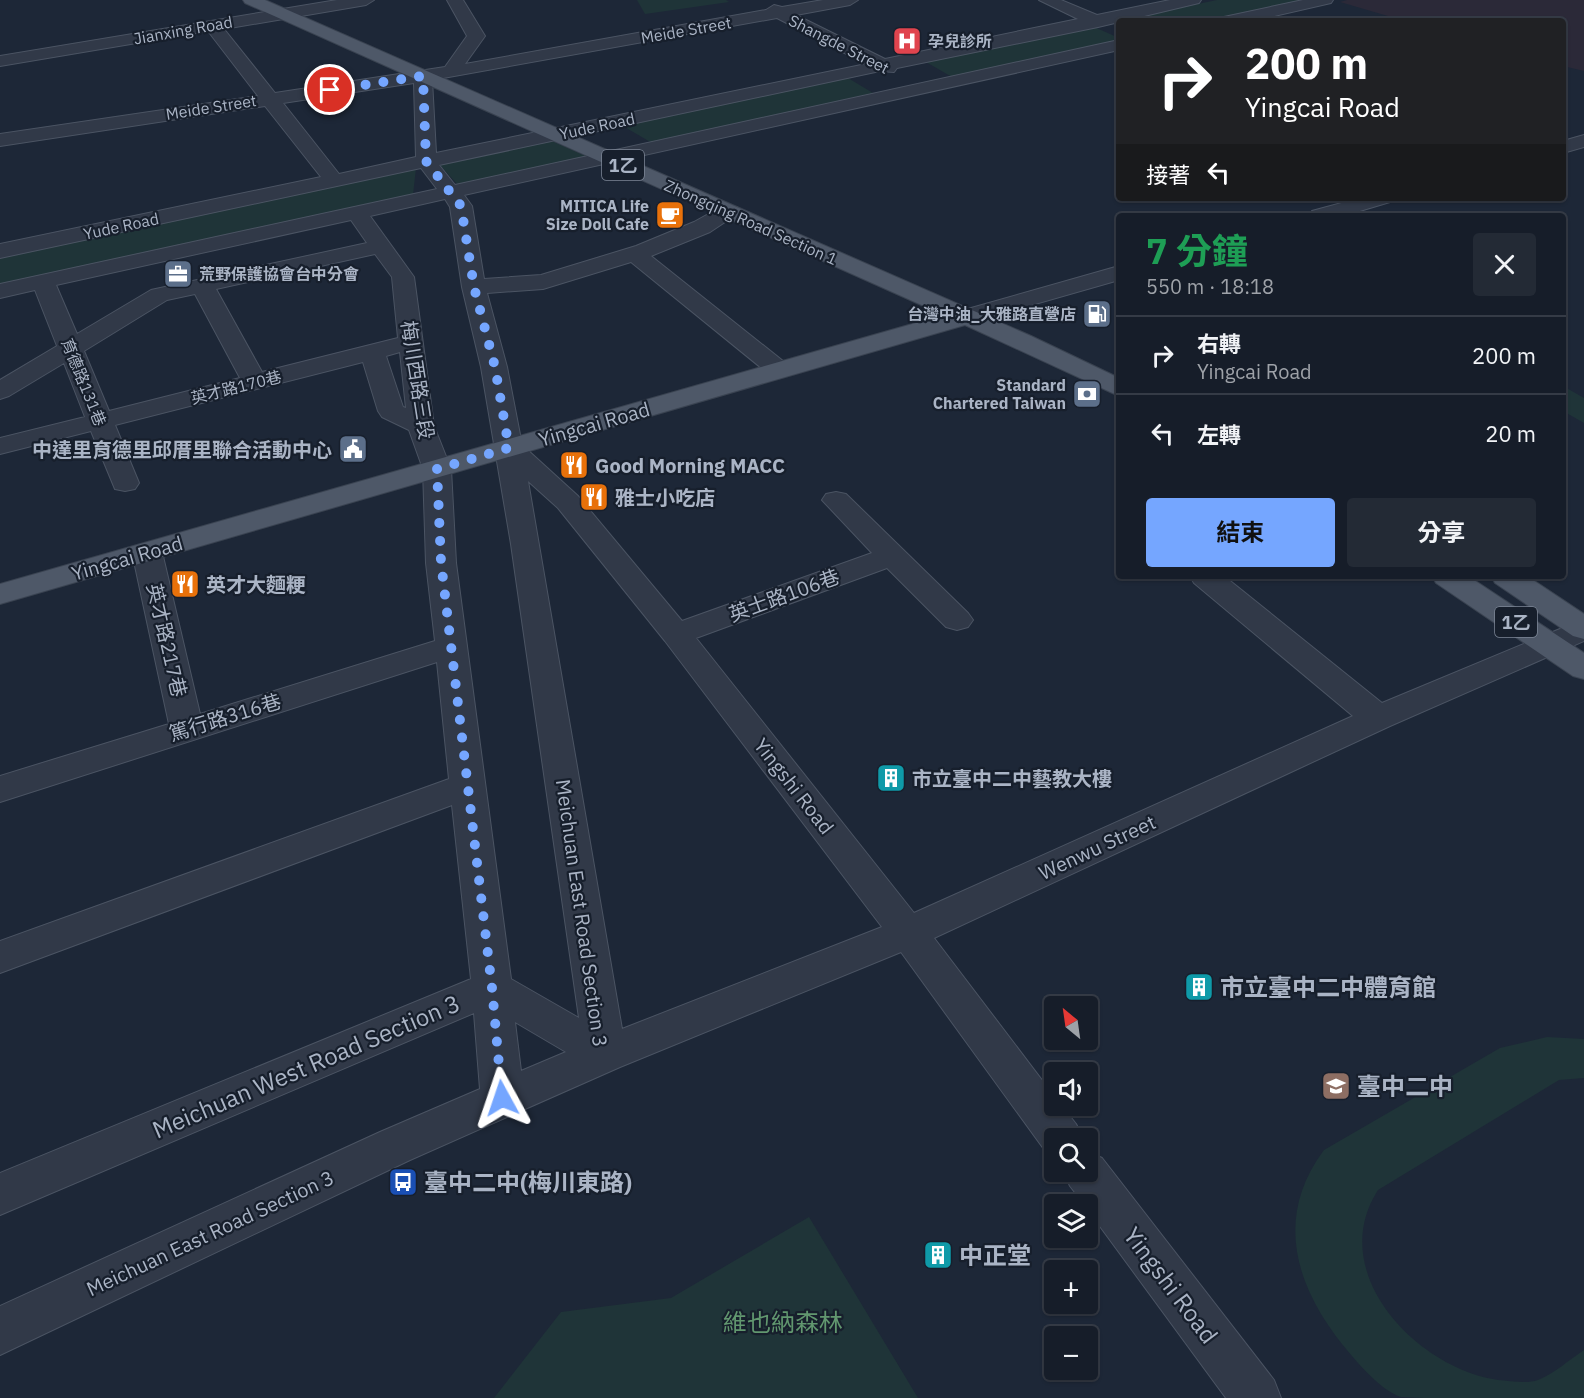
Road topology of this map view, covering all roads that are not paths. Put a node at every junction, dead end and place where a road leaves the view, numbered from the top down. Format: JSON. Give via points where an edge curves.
{"nodes":[{"id":1,"x":251,"y":0,"type":"edge"},
{"id":2,"x":366,"y":0,"type":"edge"},
{"id":3,"x":455,"y":0,"type":"edge"},
{"id":4,"x":753,"y":0,"type":"edge"},
{"id":5,"x":850,"y":0,"type":"edge"},
{"id":6,"x":1047,"y":0,"type":"edge"},
{"id":7,"x":1193,"y":0,"type":"edge"},
{"id":8,"x":1325,"y":0,"type":"edge"},
{"id":9,"x":287,"y":7,"type":"edge"},
{"id":10,"x":313,"y":9,"type":"junction"},
{"id":11,"x":780,"y":13,"type":"junction"},
{"id":12,"x":1244,"y":18,"type":"edge"},
{"id":13,"x":1095,"y":21,"type":"junction"},
{"id":14,"x":212,"y":26,"type":"junction"},
{"id":15,"x":1116,"y":30,"type":"edge"},
{"id":16,"x":1116,"y":46,"type":"edge"},
{"id":17,"x":0,"y":61,"type":"edge"},
{"id":18,"x":883,"y":65,"type":"junction"},
{"id":19,"x":451,"y":72,"type":"junction"},
{"id":20,"x":423,"y":76,"type":"junction"},
{"id":21,"x":925,"y":87,"type":"junction"},
{"id":22,"x":268,"y":99,"type":"junction"},
{"id":23,"x":582,"y":129,"type":"junction"},
{"id":24,"x":554,"y":135,"type":"junction"},
{"id":25,"x":0,"y":140,"type":"edge"},
{"id":26,"x":1584,"y":141,"type":"edge"},
{"id":27,"x":1566,"y":146,"type":"edge"},
{"id":28,"x":635,"y":152,"type":"junction"},
{"id":29,"x":607,"y":158,"type":"junction"},
{"id":30,"x":426,"y":161,"type":"junction"},
{"id":31,"x":334,"y":181,"type":"junction"},
{"id":32,"x":450,"y":192,"type":"junction"},
{"id":33,"x":1372,"y":201,"type":"edge"},
{"id":34,"x":729,"y":212,"type":"junction"},
{"id":35,"x":357,"y":213,"type":"junction"},
{"id":36,"x":1330,"y":213,"type":"edge"},
{"id":37,"x":382,"y":246,"type":"junction"},
{"id":38,"x":0,"y":251,"type":"edge"},
{"id":39,"x":635,"y":254,"type":"junction"},
{"id":40,"x":1116,"y":274,"type":"edge"},
{"id":41,"x":43,"y":282,"type":"junction"},
{"id":42,"x":202,"y":285,"type":"junction"},
{"id":43,"x":474,"y":287,"type":"junction"},
{"id":44,"x":0,"y":291,"type":"edge"},
{"id":45,"x":995,"y":308,"type":"junction"},
{"id":46,"x":965,"y":317,"type":"junction"},
{"id":47,"x":411,"y":342,"type":"junction"},
{"id":48,"x":70,"y":347,"type":"junction"},
{"id":49,"x":373,"y":352,"type":"junction"},
{"id":50,"x":1116,"y":364,"type":"edge"},
{"id":51,"x":779,"y":370,"type":"junction"},
{"id":52,"x":255,"y":382,"type":"junction"},
{"id":53,"x":1116,"y":387,"type":"edge"},
{"id":54,"x":0,"y":391,"type":"edge"},
{"id":55,"x":100,"y":421,"type":"junction"},
{"id":56,"x":421,"y":426,"type":"junction"},
{"id":57,"x":0,"y":446,"type":"edge"},
{"id":58,"x":509,"y":448,"type":"junction"},
{"id":59,"x":437,"y":469,"type":"junction"},
{"id":60,"x":124,"y":483,"type":"dead end"},
{"id":61,"x":836,"y":500,"type":"dead end"},
{"id":62,"x":147,"y":552,"type":"junction"},
{"id":63,"x":892,"y":556,"type":"junction"},
{"id":64,"x":1208,"y":579,"type":"edge"},
{"id":65,"x":1451,"y":579,"type":"edge"},
{"id":66,"x":1510,"y":579,"type":"edge"},
{"id":67,"x":0,"y":594,"type":"edge"},
{"id":68,"x":957,"y":620,"type":"dead end"},
{"id":69,"x":1584,"y":629,"type":"edge"},
{"id":70,"x":676,"y":634,"type":"junction"},
{"id":71,"x":1550,"y":645,"type":"junction"},
{"id":72,"x":451,"y":647,"type":"junction"},
{"id":73,"x":1584,"y":668,"type":"edge"},
{"id":74,"x":1378,"y":718,"type":"junction"},
{"id":75,"x":187,"y":729,"type":"junction"},
{"id":76,"x":468,"y":786,"type":"junction"},
{"id":77,"x":0,"y":789,"type":"edge"},
{"id":78,"x":908,"y":933,"type":"junction"},
{"id":79,"x":0,"y":957,"type":"edge"},
{"id":80,"x":492,"y":988,"type":"junction"},
{"id":81,"x":605,"y":1054,"type":"junction"},
{"id":82,"x":502,"y":1098,"type":"junction"},
{"id":83,"x":1054,"y":1128,"type":"edge"},
{"id":84,"x":1094,"y":1182,"type":"edge"},
{"id":85,"x":0,"y":1194,"type":"edge"},
{"id":86,"x":0,"y":1331,"type":"edge"},
{"id":87,"x":1256,"y":1398,"type":"edge"}],
"edges":[{"from":1,"to":9,"type":"main road","name":"Zhongqing Road Section 1","number":"1乙"},
{"from":2,"to":10,"type":"street","name":"Jianxing Road"},
{"from":3,"to":19,"type":"street","via":[[476,36]]},
{"from":4,"to":11,"type":"street","name":"Shangde Street"},
{"from":5,"to":11,"type":"street","name":"Meide Street"},
{"from":6,"to":13,"type":"street"},
{"from":7,"to":13,"type":"street","name":"Yude Road"},
{"from":8,"to":12,"type":"street"},
{"from":9,"to":10,"type":"street","name":"Jianxing Road"},
{"from":9,"to":14,"type":"street","name":"Jianxing Road"},
{"from":9,"to":20,"type":"main road","name":"Zhongqing Road Section 1","number":"1乙"},
{"from":10,"to":19,"type":"main road","name":"Zhongqing Road Section 1","number":"1乙"},
{"from":11,"to":18,"type":"street","name":"Shangde Street"},
{"from":11,"to":19,"type":"street","name":"Meide Street"},
{"from":13,"to":15,"type":"street"},
{"from":13,"to":18,"type":"street","name":"Yude Road"},
{"from":14,"to":17,"type":"street","name":"Jianxing Road"},
{"from":14,"to":22,"type":"street"},
{"from":16,"to":21,"type":"street","name":"Yude Road"},
{"from":18,"to":21,"type":"street","name":"Shangde Street"},
{"from":18,"to":23,"type":"street","name":"Yude Road"},
{"from":19,"to":20,"type":"street","name":"Meide Street"},
{"from":19,"to":23,"type":"main road","name":"Zhongqing Road Section 1","number":"1乙"},
{"from":20,"to":22,"type":"street","name":"Meide Street"},
{"from":20,"to":24,"type":"main road","name":"Zhongqing Road Section 1","number":"1乙"},
{"from":20,"to":30,"type":"street"},
{"from":21,"to":28,"type":"street","name":"Yude Road"},
{"from":22,"to":25,"type":"street","name":"Meide Street"},
{"from":22,"to":31,"type":"street"},
{"from":23,"to":24,"type":"street","name":"Yude Road"},
{"from":23,"to":28,"type":"main road","name":"Zhongqing Road Section 1","number":"1乙"},
{"from":24,"to":29,"type":"main road","name":"Zhongqing Road Section 1","number":"1乙"},
{"from":24,"to":30,"type":"street","name":"Yude Road"},
{"from":26,"to":27,"type":"street"},
{"from":28,"to":29,"type":"street","name":"Yude Road"},
{"from":28,"to":45,"type":"main road","name":"Zhongqing Road Section 1","number":"1乙"},
{"from":29,"to":32,"type":"street","name":"Yude Road"},
{"from":29,"to":34,"type":"main road","name":"Zhongqing Road Section 1","number":"1乙"},
{"from":30,"to":31,"type":"street","name":"Yude Road"},
{"from":30,"to":32,"type":"street","name":"Meichuan East Road Section 3"},
{"from":31,"to":38,"type":"street","name":"Yude Road"},
{"from":32,"to":35,"type":"street","name":"Yude Road"},
{"from":32,"to":43,"type":"street","name":"Meichuan East Road Section 3","via":[[461,206]]},
{"from":33,"to":36,"type":"street"},
{"from":34,"to":39,"type":"street"},
{"from":34,"to":46,"type":"main road","name":"Zhongqing Road Section 1","number":"1乙"},
{"from":35,"to":37,"type":"street","name":"梅川西路三段"},
{"from":35,"to":41,"type":"street","name":"Yude Road"},
{"from":37,"to":42,"type":"street"},
{"from":37,"to":47,"type":"street","name":"梅川西路三段","via":[[403,277]]},
{"from":39,"to":43,"type":"street","via":[[543,282]]},
{"from":39,"to":51,"type":"street"},
{"from":40,"to":45,"type":"street","name":"Yingcai Road"},
{"from":41,"to":44,"type":"street","name":"Yude Road"},
{"from":41,"to":48,"type":"street","name":"育德路131巷"},
{"from":42,"to":48,"type":"street","via":[[159,295]]},
{"from":42,"to":52,"type":"street"},
{"from":43,"to":58,"type":"street","name":"Meichuan East Road Section 3","via":[[495,367]]},
{"from":45,"to":46,"type":"street","name":"Yingcai Road"},
{"from":45,"to":50,"type":"main road","name":"Zhongqing Road Section 1","number":"1乙"},
{"from":46,"to":51,"type":"main road","name":"Yingcai Road"},
{"from":46,"to":53,"type":"main road","name":"Zhongqing Road Section 1","number":"1乙"},
{"from":47,"to":49,"type":"street","name":"英才路170巷"},
{"from":47,"to":56,"type":"street","name":"梅川西路三段"},
{"from":48,"to":54,"type":"street"},
{"from":48,"to":55,"type":"street","name":"育德路131巷"},
{"from":49,"to":52,"type":"street","name":"英才路170巷"},
{"from":49,"to":56,"type":"street","via":[[391,411]]},
{"from":51,"to":58,"type":"main road","name":"Yingcai Road"},
{"from":52,"to":55,"type":"street","name":"英才路170巷"},
{"from":55,"to":57,"type":"street","name":"英才路170巷"},
{"from":55,"to":60,"type":"street","name":"育德路131巷"},
{"from":56,"to":59,"type":"street","name":"梅川西路三段"},
{"from":58,"to":59,"type":"main road","name":"Yingcai Road"},
{"from":58,"to":70,"type":"street","name":"Yingshi Road","via":[[568,502]]},
{"from":58,"to":81,"type":"street","name":"Meichuan East Road Section 3"},
{"from":59,"to":62,"type":"main road","name":"Yingcai Road"},
{"from":59,"to":72,"type":"street","name":"梅川西路三段","via":[[441,562]]},
{"from":61,"to":63,"type":"street"},
{"from":62,"to":67,"type":"main road","name":"Yingcai Road"},
{"from":62,"to":75,"type":"street","name":"英才路217巷"},
{"from":63,"to":68,"type":"street"},
{"from":63,"to":70,"type":"street","name":"英士路106巷"},
{"from":64,"to":74,"type":"street"},
{"from":65,"to":71,"type":"main road","number":"1乙"},
{"from":66,"to":69,"type":"main road","number":"1乙"},
{"from":69,"to":71,"type":"street","name":"Wenwu Street"},
{"from":70,"to":78,"type":"street","name":"Yingshi Road"},
{"from":71,"to":73,"type":"main road","number":"1乙"},
{"from":71,"to":74,"type":"street","name":"Wenwu Street"},
{"from":72,"to":75,"type":"street","name":"篤行路316巷"},
{"from":72,"to":76,"type":"street","name":"梅川西路三段"},
{"from":74,"to":78,"type":"street","name":"Wenwu Street"},
{"from":75,"to":77,"type":"street","name":"篤行路316巷"},
{"from":76,"to":79,"type":"street"},
{"from":76,"to":80,"type":"street","name":"梅川西路三段"},
{"from":78,"to":81,"type":"street","name":"Wenwu Street"},
{"from":78,"to":83,"type":"street","name":"Yingshi Road"},
{"from":80,"to":81,"type":"street"},
{"from":80,"to":82,"type":"street","name":"梅川西路三段"},
{"from":80,"to":85,"type":"street","name":"Meichuan West Road Section 3"},
{"from":81,"to":82,"type":"street","name":"Meichuan East Road Section 3"},
{"from":82,"to":86,"type":"street","name":"Meichuan East Road Section 3"},
{"from":84,"to":87,"type":"street","name":"Yingshi Road"}]}
